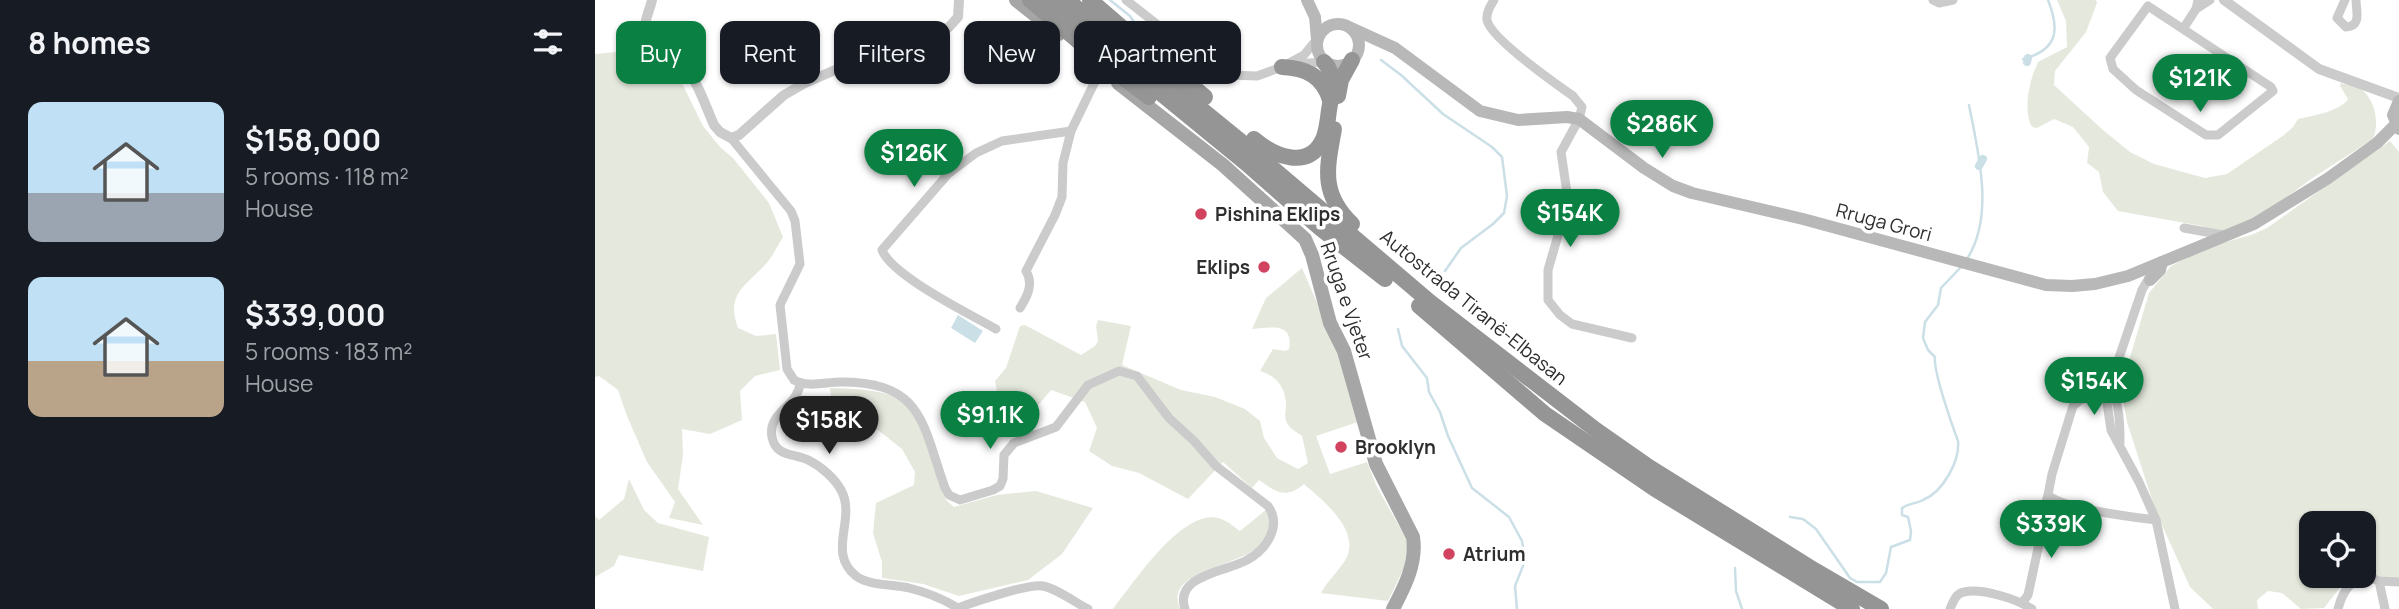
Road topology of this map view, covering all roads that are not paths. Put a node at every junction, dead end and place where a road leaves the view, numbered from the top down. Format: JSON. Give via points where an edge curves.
{"nodes":[{"id":1,"x":652,"y":0,"type":"edge"},
{"id":2,"x":959,"y":0,"type":"edge"},
{"id":3,"x":1016,"y":0,"type":"edge"},
{"id":4,"x":1030,"y":0,"type":"edge"},
{"id":5,"x":1047,"y":0,"type":"edge"},
{"id":6,"x":1067,"y":0,"type":"edge"},
{"id":7,"x":1090,"y":0,"type":"edge"},
{"id":8,"x":1126,"y":0,"type":"edge"},
{"id":9,"x":1308,"y":0,"type":"edge"},
{"id":10,"x":1494,"y":0,"type":"edge"},
{"id":11,"x":1933,"y":0,"type":"edge"},
{"id":12,"x":1953,"y":0,"type":"edge"},
{"id":13,"x":2210,"y":0,"type":"edge"},
{"id":14,"x":2224,"y":0,"type":"edge"},
{"id":15,"x":2345,"y":0,"type":"edge"},
{"id":16,"x":2356,"y":0,"type":"edge"},
{"id":17,"x":2197,"y":4,"type":"edge"},
{"id":18,"x":1115,"y":21,"type":"edge"},
{"id":19,"x":1346,"y":25,"type":"junction"},
{"id":20,"x":2183,"y":29,"type":"junction"},
{"id":21,"x":1317,"y":39,"type":"junction"},
{"id":22,"x":1391,"y":46,"type":"junction"},
{"id":23,"x":1074,"y":47,"type":"edge"},
{"id":24,"x":1353,"y":60,"type":"junction"},
{"id":25,"x":1324,"y":62,"type":"junction"},
{"id":26,"x":1282,"y":67,"type":"junction"},
{"id":27,"x":1094,"y":84,"type":"edge"},
{"id":28,"x":1120,"y":84,"type":"edge"},
{"id":29,"x":1183,"y":84,"type":"edge"},
{"id":30,"x":1189,"y":84,"type":"edge"},
{"id":31,"x":1330,"y":103,"type":"junction"},
{"id":32,"x":2397,"y":103,"type":"edge"},
{"id":33,"x":1579,"y":119,"type":"junction"},
{"id":34,"x":2398,"y":129,"type":"edge"},
{"id":35,"x":1071,"y":131,"type":"junction"},
{"id":36,"x":731,"y":138,"type":"junction"},
{"id":37,"x":1244,"y":144,"type":"junction"},
{"id":38,"x":1246,"y":163,"type":"junction"},
{"id":39,"x":2229,"y":235,"type":"junction"},
{"id":40,"x":2196,"y":242,"type":"junction"},
{"id":41,"x":2145,"y":277,"type":"junction"},
{"id":42,"x":1413,"y":288,"type":"junction"},
{"id":43,"x":1020,"y":309,"type":"dead end"},
{"id":44,"x":996,"y":329,"type":"dead end"},
{"id":45,"x":1632,"y":338,"type":"dead end"},
{"id":46,"x":800,"y":383,"type":"junction"},
{"id":47,"x":2110,"y":388,"type":"junction"},
{"id":48,"x":2048,"y":495,"type":"junction"},
{"id":49,"x":2156,"y":520,"type":"junction"},
{"id":50,"x":2379,"y":581,"type":"junction"},
{"id":51,"x":2399,"y":582,"type":"edge"},
{"id":52,"x":2022,"y":603,"type":"junction"},
{"id":53,"x":957,"y":608,"type":"edge"},
{"id":54,"x":1088,"y":609,"type":"edge"},
{"id":55,"x":1185,"y":609,"type":"edge"},
{"id":56,"x":1394,"y":609,"type":"edge"},
{"id":57,"x":1852,"y":609,"type":"edge"},
{"id":58,"x":1881,"y":609,"type":"edge"},
{"id":59,"x":1950,"y":609,"type":"edge"},
{"id":60,"x":2032,"y":609,"type":"edge"},
{"id":61,"x":2175,"y":609,"type":"edge"},
{"id":62,"x":2338,"y":609,"type":"edge"},
{"id":63,"x":2385,"y":609,"type":"edge"}],
"edges":[{"from":1,"to":36,"type":"street","via":[[644,28],[649,39],[688,70],[714,125]]},
{"from":2,"to":36,"type":"street","via":[[958,17],[948,28],[804,83]]},
{"from":3,"to":23,"type":"main road","name":"Rruga e Vjeter"},
{"from":4,"to":38,"type":"highway","via":[[1146,95]]},
{"from":5,"to":38,"type":"highway","name":"Autostrada Tiranë-Elbasan"},
{"from":6,"to":37,"type":"highway","name":"Autostrada Tiranë-Elbasan"},
{"from":7,"to":18,"type":"highway"},
{"from":8,"to":26,"type":"street","via":[[1217,71],[1257,76]]},
{"from":9,"to":19,"type":"main road"},
{"from":9,"to":21,"type":"main road"},
{"from":10,"to":33,"type":"street","via":[[1487,18],[1490,28],[1573,96],[1582,107]]},
{"from":11,"to":12,"type":"street"},
{"from":13,"to":17,"type":"street"},
{"from":14,"to":32,"type":"street","via":[[2319,69]]},
{"from":15,"to":16,"type":"street","via":[[2337,18],[2346,27],[2357,21]]},
{"from":17,"to":20,"type":"street"},
{"from":19,"to":21,"type":"main road","via":[[1326,27]]},
{"from":19,"to":22,"type":"main road"},
{"from":19,"to":24,"type":"main road","via":[[1359,44]]},
{"from":20,"to":20,"type":"street","via":[[2273,91],[2218,135],[2206,135],[2136,90],[2113,69],[2110,58],[2148,6]]},
{"from":21,"to":25,"type":"main road"},
{"from":21,"to":26,"type":"street","via":[[1304,55]]},
{"from":22,"to":24,"type":"main road","via":[[1376,45]]},
{"from":22,"to":33,"type":"main road","via":[[1480,111],[1518,120]]},
{"from":24,"to":25,"type":"main road","via":[[1339,66]]},
{"from":24,"to":42,"type":"highway","via":[[1340,85],[1328,189],[1339,211],[1395,261]]},
{"from":25,"to":26,"type":"street"},
{"from":25,"to":31,"type":"highway","via":[[1332,79]]},
{"from":26,"to":31,"type":"highway","via":[[1315,75]]},
{"from":27,"to":35,"type":"street"},
{"from":28,"to":56,"type":"main road","name":"Rruga e Vjeter","via":[[1223,165],[1305,239],[1330,323],[1345,351],[1376,464],[1413,537],[1411,568]]},
{"from":29,"to":37,"type":"highway"},
{"from":30,"to":31,"type":"highway","via":[[1278,155],[1298,157],[1318,145]]},
{"from":32,"to":34,"type":"main road"},
{"from":33,"to":41,"type":"main road","name":"Rruga Grori","via":[[1644,169],[1692,192],[2046,285]]},
{"from":33,"to":45,"type":"street","via":[[1561,152],[1567,193],[1548,270],[1549,300],[1572,324]]},
{"from":34,"to":39,"type":"main road","name":"Rruga Grori","via":[[2269,216]]},
{"from":35,"to":43,"type":"street","via":[[1063,163],[1062,197],[1026,271],[1029,293]]},
{"from":35,"to":44,"type":"street","via":[[1002,141],[976,153],[948,174],[882,250],[888,261],[912,280]]},
{"from":36,"to":46,"type":"street","via":[[795,221],[800,264],[783,296],[781,314],[787,369]]},
{"from":37,"to":42,"type":"highway","name":"Autostrada Tiranë-Elbasan"},
{"from":38,"to":57,"type":"highway","name":"Autostrada Tiranë-Elbasan","via":[[1545,414],[1655,489]]},
{"from":39,"to":40,"type":"main road","name":"Rruga Grori"},
{"from":39,"to":40,"type":"street","via":[[2184,228]]},
{"from":40,"to":41,"type":"main road","name":"Rruga Grori"},
{"from":41,"to":47,"type":"street"},
{"from":42,"to":58,"type":"highway","name":"Autostrada Tiranë-Elbasan","via":[[1639,459]]},
{"from":46,"to":53,"type":"street","via":[[794,400],[775,419],[771,435],[776,448],[809,460],[843,494],[846,515],[841,553],[851,571],[861,579],[916,590]]},
{"from":46,"to":55,"type":"street","via":[[871,383],[895,391],[923,421],[945,488],[960,500],[1000,486],[1008,449],[1056,428],[1088,385],[1119,371],[1137,376],[1168,418],[1274,514],[1270,539],[1248,560],[1198,579],[1184,594]]},
{"from":47,"to":48,"type":"street","via":[[2073,406]]},
{"from":47,"to":49,"type":"street","via":[[2106,396],[2111,430]]},
{"from":48,"to":49,"type":"street","via":[[2099,512]]},
{"from":48,"to":52,"type":"street","via":[[2028,595]]},
{"from":49,"to":61,"type":"street"},
{"from":50,"to":51,"type":"street"},
{"from":50,"to":62,"type":"street","via":[[2367,576],[2351,582]]},
{"from":50,"to":63,"type":"street"},
{"from":52,"to":59,"type":"street","via":[[1965,591],[1956,596]]},
{"from":52,"to":60,"type":"street"},
{"from":53,"to":54,"type":"street","via":[[1038,585]]}]}
